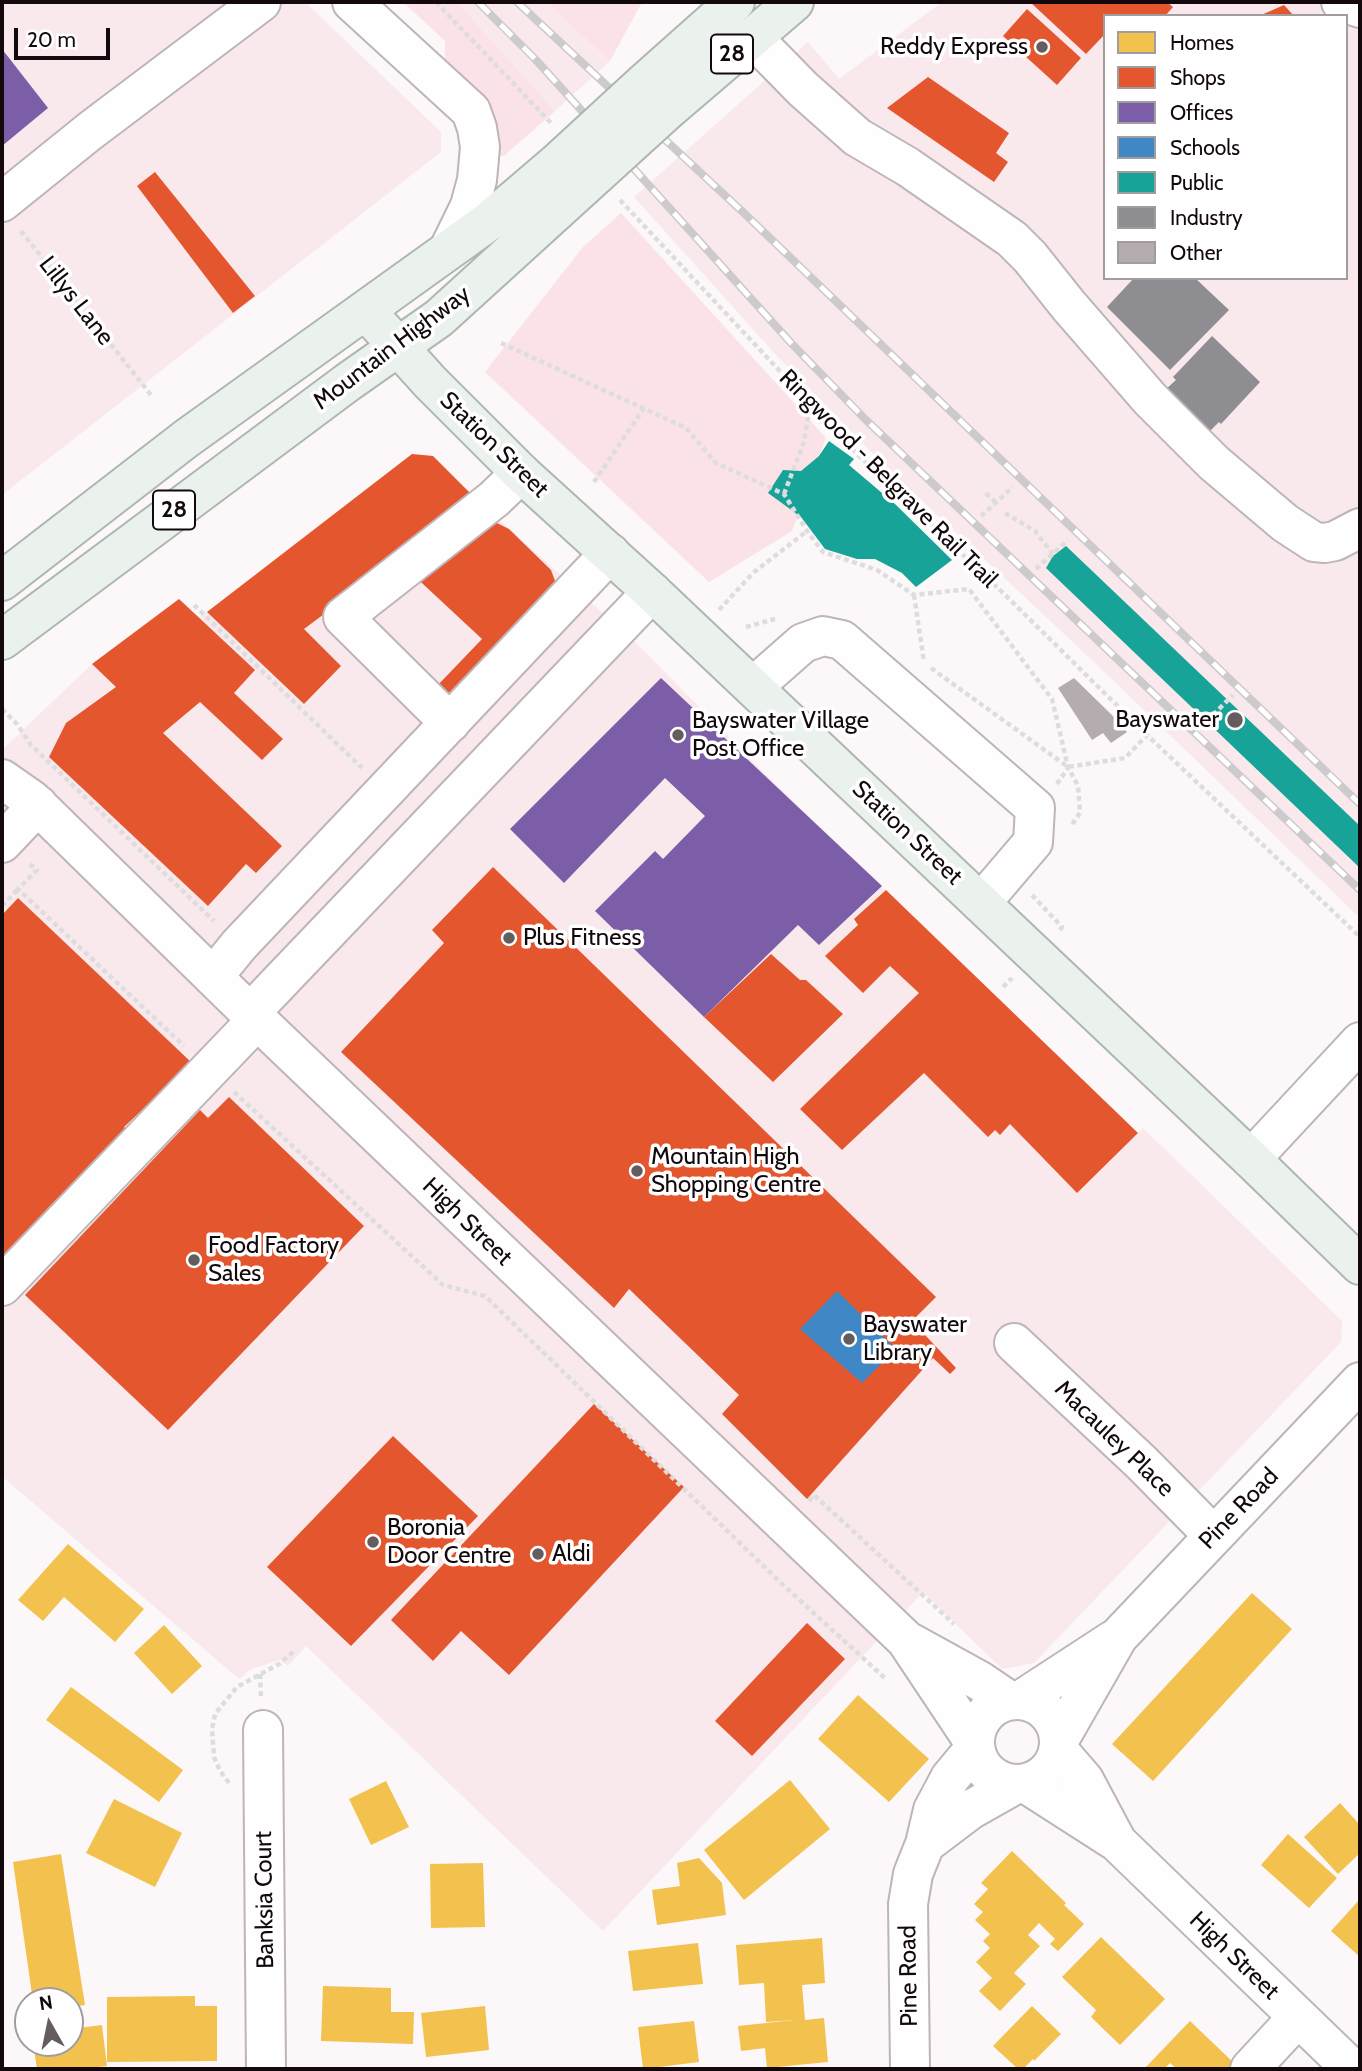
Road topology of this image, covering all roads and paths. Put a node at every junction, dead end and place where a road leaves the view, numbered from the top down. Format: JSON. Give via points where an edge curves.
{"nodes":[{"id":1,"x":261,"y":2,"type":"edge"},
{"id":2,"x":352,"y":2,"type":"edge"},
{"id":3,"x":436,"y":2,"type":"edge"},
{"id":4,"x":630,"y":2,"type":"edge"},
{"id":5,"x":643,"y":2,"type":"edge"},
{"id":6,"x":735,"y":2,"type":"edge"},
{"id":7,"x":794,"y":2,"type":"edge"},
{"id":8,"x":1341,"y":2,"type":"edge"},
{"id":9,"x":1360,"y":8,"type":"edge"},
{"id":10,"x":752,"y":37,"type":"junction"},
{"id":11,"x":657,"y":95,"type":"junction"},
{"id":12,"x":553,"y":125,"type":"dead end"},
{"id":13,"x":585,"y":183,"type":"junction"},
{"id":14,"x":10,"y":214,"type":"edge"},
{"id":15,"x":449,"y":249,"type":"junction"},
{"id":16,"x":366,"y":311,"type":"junction"},
{"id":17,"x":501,"y":342,"type":"dead end"},
{"id":18,"x":398,"y":347,"type":"junction"},
{"id":19,"x":150,"y":395,"type":"dead end"},
{"id":20,"x":810,"y":404,"type":"junction"},
{"id":21,"x":643,"y":408,"type":"junction"},
{"id":22,"x":521,"y":473,"type":"junction"},
{"id":23,"x":594,"y":482,"type":"dead end"},
{"id":24,"x":1013,"y":487,"type":"dead end"},
{"id":25,"x":986,"y":493,"type":"dead end"},
{"id":26,"x":785,"y":494,"type":"junction"},
{"id":27,"x":996,"y":503,"type":"junction"},
{"id":28,"x":1005,"y":513,"type":"dead end"},
{"id":29,"x":981,"y":516,"type":"dead end"},
{"id":30,"x":1360,"y":528,"type":"edge"},
{"id":31,"x":807,"y":531,"type":"junction"},
{"id":32,"x":1068,"y":540,"type":"dead end"},
{"id":33,"x":610,"y":553,"type":"junction"},
{"id":34,"x":1053,"y":554,"type":"junction"},
{"id":35,"x":1036,"y":569,"type":"dead end"},
{"id":36,"x":753,"y":573,"type":"dead end"},
{"id":37,"x":2,"y":581,"type":"edge"},
{"id":38,"x":652,"y":592,"type":"junction"},
{"id":39,"x":914,"y":595,"type":"junction"},
{"id":40,"x":194,"y":605,"type":"dead end"},
{"id":41,"x":2,"y":640,"type":"edge"},
{"id":42,"x":924,"y":662,"type":"dead end"},
{"id":43,"x":753,"y":687,"type":"junction"},
{"id":44,"x":1233,"y":695,"type":"dead end"},
{"id":45,"x":450,"y":723,"type":"junction"},
{"id":46,"x":1200,"y":726,"type":"dead end"},
{"id":47,"x":1147,"y":736,"type":"junction"},
{"id":48,"x":2,"y":755,"type":"edge"},
{"id":49,"x":1069,"y":767,"type":"junction"},
{"id":50,"x":1056,"y":785,"type":"dead end"},
{"id":51,"x":386,"y":792,"type":"junction"},
{"id":52,"x":24,"y":795,"type":"edge"},
{"id":53,"x":3,"y":841,"type":"edge"},
{"id":54,"x":18,"y":889,"type":"junction"},
{"id":55,"x":981,"y":903,"type":"junction"},
{"id":56,"x":2,"y":906,"type":"edge"},
{"id":57,"x":1360,"y":937,"type":"edge"},
{"id":58,"x":213,"y":977,"type":"junction"},
{"id":59,"x":254,"y":1017,"type":"junction"},
{"id":60,"x":1360,"y":1042,"type":"edge"},
{"id":61,"x":210,"y":1070,"type":"junction"},
{"id":62,"x":1251,"y":1159,"type":"junction"},
{"id":63,"x":1360,"y":1265,"type":"edge"},
{"id":64,"x":2,"y":1286,"type":"edge"},
{"id":65,"x":1014,"y":1343,"type":"dead end"},
{"id":66,"x":1360,"y":1382,"type":"edge"},
{"id":67,"x":1213,"y":1535,"type":"junction"},
{"id":68,"x":1118,"y":1637,"type":"junction"},
{"id":69,"x":906,"y":1640,"type":"junction"},
{"id":70,"x":895,"y":1686,"type":"dead end"},
{"id":71,"x":1015,"y":1700,"type":"junction"},
{"id":72,"x":263,"y":1730,"type":"dead end"},
{"id":73,"x":974,"y":1745,"type":"junction"},
{"id":74,"x":1058,"y":1745,"type":"junction"},
{"id":75,"x":1021,"y":1784,"type":"junction"},
{"id":76,"x":1117,"y":1842,"type":"junction"},
{"id":77,"x":925,"y":1844,"type":"junction"},
{"id":78,"x":1298,"y":2017,"type":"junction"},
{"id":79,"x":266,"y":2069,"type":"edge"},
{"id":80,"x":910,"y":2069,"type":"edge"},
{"id":81,"x":1250,"y":2069,"type":"edge"},
{"id":82,"x":1352,"y":2069,"type":"edge"}],
"edges":[{"from":1,"to":14,"type":"street","via":[[90,131]]},
{"from":2,"to":15,"type":"street","via":[[471,111],[480,146],[477,180]]},
{"from":3,"to":12,"type":"path"},
{"from":4,"to":5,"type":"path"},
{"from":6,"to":11,"type":"main road","name":"Mountain Highway","number":"28"},
{"from":7,"to":10,"type":"main road","name":"Mountain Highway","number":"28"},
{"from":8,"to":9,"type":"street"},
{"from":10,"to":11,"type":"main road","name":"Mountain Highway","number":"28"},
{"from":10,"to":30,"type":"street","via":[[857,137],[1012,239],[1159,408],[1214,463],[1285,523],[1325,543]]},
{"from":11,"to":13,"type":"main road","name":"Mountain Highway","number":"28","bridge":true},
{"from":13,"to":15,"type":"main road","name":"Mountain Highway","number":"28","via":[[488,222]]},
{"from":13,"to":18,"type":"main road","name":"Mountain Highway","number":"28","via":[[439,318]]},
{"from":13,"to":20,"type":"path","name":"Ringwood - Belgrave Rail Trail"},
{"from":14,"to":19,"type":"path","name":"Lillys Lane"},
{"from":15,"to":16,"type":"main road","name":"Mountain Highway","number":"28"},
{"from":16,"to":18,"type":"main road","name":"Station Street"},
{"from":16,"to":37,"type":"main road","name":"Mountain Highway","number":"28","via":[[187,438]]},
{"from":17,"to":21,"type":"path"},
{"from":18,"to":22,"type":"main road","name":"Station Street"},
{"from":18,"to":41,"type":"main road","name":"Mountain Highway","number":"28"},
{"from":20,"to":26,"type":"path","via":[[804,442]]},
{"from":20,"to":47,"type":"path","name":"Ringwood - Belgrave Rail Trail"},
{"from":21,"to":23,"type":"path"},
{"from":21,"to":26,"type":"path","via":[[686,428],[716,463]]},
{"from":22,"to":33,"type":"main road","name":"Station Street"},
{"from":22,"to":45,"type":"street","via":[[342,617]]},
{"from":24,"to":27,"type":"path"},
{"from":25,"to":27,"type":"path"},
{"from":26,"to":31,"type":"path"},
{"from":27,"to":29,"type":"path"},
{"from":28,"to":34,"type":"path","via":[[1035,531]]},
{"from":31,"to":36,"type":"path"},
{"from":31,"to":39,"type":"path","via":[[823,552],[877,570]]},
{"from":32,"to":34,"type":"path"},
{"from":33,"to":38,"type":"main road","name":"Station Street"},
{"from":33,"to":45,"type":"street"},
{"from":34,"to":35,"type":"path"},
{"from":38,"to":43,"type":"main road","name":"Station Street"},
{"from":38,"to":59,"type":"street"},
{"from":39,"to":42,"type":"path"},
{"from":39,"to":49,"type":"path","via":[[969,589],[1052,698]]},
{"from":40,"to":51,"type":"path"},
{"from":43,"to":55,"type":"main road","name":"Station Street"},
{"from":43,"to":55,"type":"street","via":[[803,643],[823,636],[842,640],[1035,808],[1033,842]]},
{"from":44,"to":46,"type":"path"},
{"from":45,"to":51,"type":"street"},
{"from":47,"to":49,"type":"path","via":[[1125,758]]},
{"from":47,"to":57,"type":"path","name":"Ringwood - Belgrave Rail Trail"},
{"from":48,"to":52,"type":"street","name":"High Street"},
{"from":49,"to":50,"type":"path"},
{"from":51,"to":58,"type":"street"},
{"from":52,"to":53,"type":"street"},
{"from":52,"to":58,"type":"street","name":"High Street"},
{"from":53,"to":54,"type":"path","via":[[37,870]]},
{"from":54,"to":56,"type":"path"},
{"from":54,"to":61,"type":"path"},
{"from":55,"to":62,"type":"main road","name":"Station Street"},
{"from":58,"to":59,"type":"street","name":"High Street"},
{"from":59,"to":61,"type":"street"},
{"from":59,"to":69,"type":"street","name":"High Street"},
{"from":60,"to":62,"type":"street"},
{"from":61,"to":64,"type":"street"},
{"from":61,"to":70,"type":"path","via":[[443,1285],[485,1296],[781,1583]]},
{"from":62,"to":63,"type":"main road","name":"Station Street"},
{"from":65,"to":67,"type":"street","name":"Macauley Place"},
{"from":66,"to":67,"type":"street","name":"Pine Road"},
{"from":67,"to":68,"type":"street","name":"Pine Road"},
{"from":68,"to":71,"type":"street","name":"Pine Road"},
{"from":68,"to":74,"type":"street","name":"Pine Road"},
{"from":69,"to":71,"type":"street","name":"High Street"},
{"from":69,"to":73,"type":"street","name":"High Street"},
{"from":71,"to":73,"type":"street","via":[[990,1709],[978,1723]]},
{"from":71,"to":74,"type":"street","via":[[1035,1704],[1047,1713],[1055,1725]]},
{"from":72,"to":79,"type":"street","name":"Banksia Court"},
{"from":73,"to":75,"type":"street","via":[[988,1773]]},
{"from":73,"to":77,"type":"street","name":"Pine Road","via":[[938,1799]]},
{"from":74,"to":75,"type":"street","via":[[1046,1771]]},
{"from":74,"to":76,"type":"street","name":"High Street","via":[[1084,1780]]},
{"from":75,"to":76,"type":"street","name":"High Street"},
{"from":75,"to":77,"type":"street","via":[[970,1810]]},
{"from":76,"to":78,"type":"street","name":"High Street"},
{"from":77,"to":80,"type":"street","name":"Pine Road","via":[[908,1904]]},
{"from":78,"to":81,"type":"street"},
{"from":78,"to":82,"type":"street","name":"High Street"}]}
